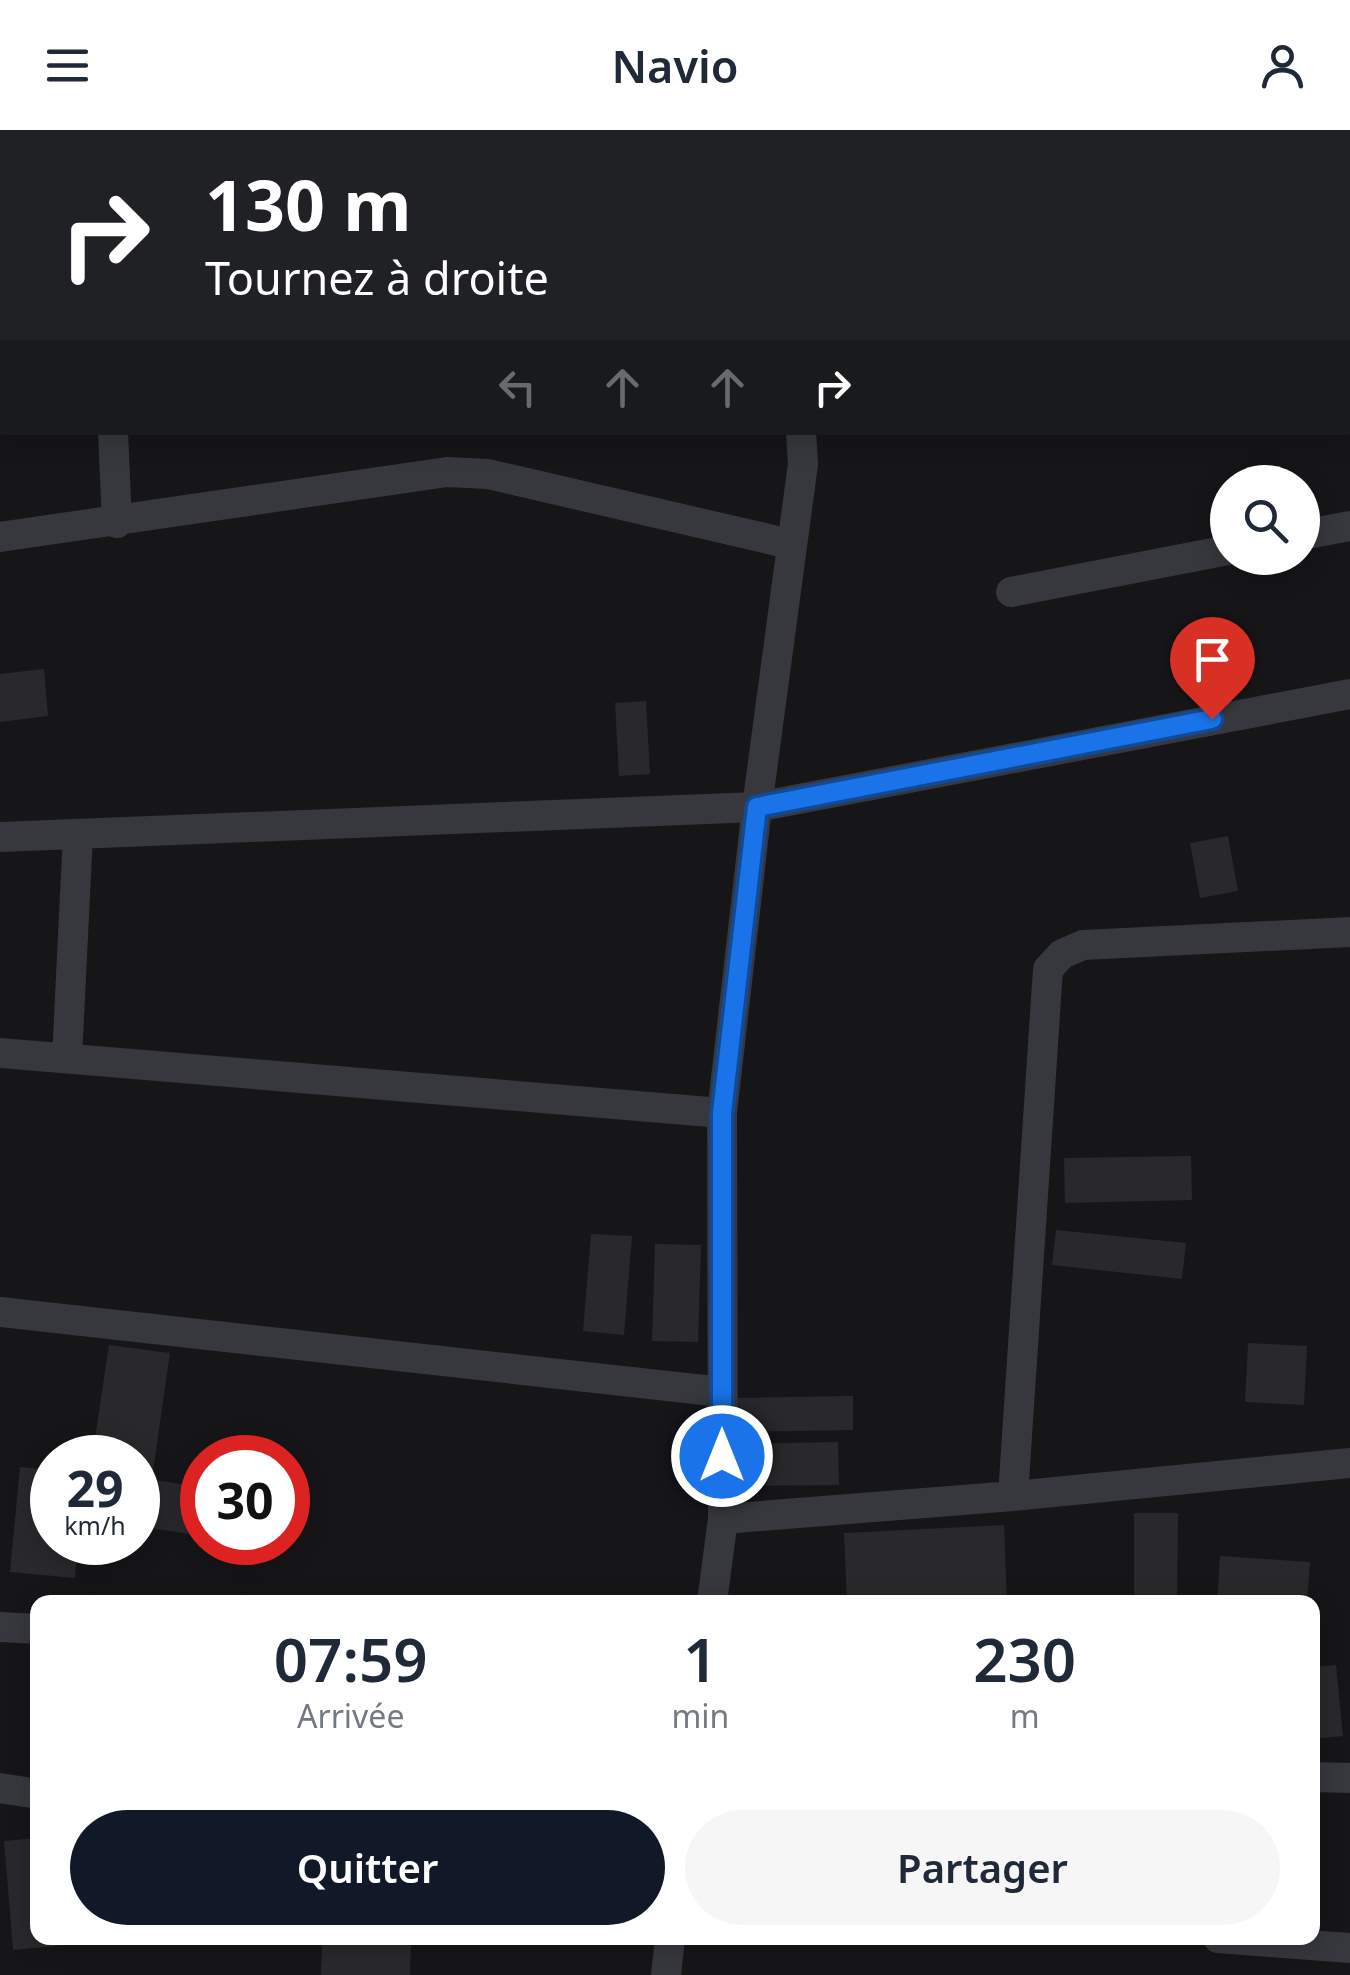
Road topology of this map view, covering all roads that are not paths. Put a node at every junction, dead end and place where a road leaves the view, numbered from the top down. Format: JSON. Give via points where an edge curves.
{"nodes":[{"id":1,"x":113,"y":435,"type":"edge"},
{"id":2,"x":801,"y":435,"type":"edge"},
{"id":3,"x":825,"y":435,"type":"edge"},
{"id":4,"x":803,"y":464,"type":"junction"},
{"id":5,"x":117,"y":523,"type":"junction"},
{"id":6,"x":1350,"y":526,"type":"edge"},
{"id":7,"x":1320,"y":532,"type":"edge"},
{"id":8,"x":0,"y":537,"type":"edge"},
{"id":9,"x":790,"y":544,"type":"junction"},
{"id":10,"x":1210,"y":553,"type":"edge"},
{"id":11,"x":1011,"y":592,"type":"dead end"},
{"id":12,"x":1350,"y":694,"type":"edge"},
{"id":13,"x":757,"y":807,"type":"junction"},
{"id":14,"x":78,"y":834,"type":"junction"},
{"id":15,"x":0,"y":837,"type":"edge"},
{"id":16,"x":1350,"y":932,"type":"edge"},
{"id":17,"x":0,"y":1053,"type":"edge"},
{"id":18,"x":67,"y":1058,"type":"junction"},
{"id":19,"x":722,"y":1113,"type":"junction"},
{"id":20,"x":0,"y":1312,"type":"edge"},
{"id":21,"x":722,"y":1392,"type":"junction"},
{"id":22,"x":1350,"y":1463,"type":"edge"},
{"id":23,"x":1013,"y":1496,"type":"junction"},
{"id":24,"x":723,"y":1519,"type":"junction"},
{"id":25,"x":713,"y":1595,"type":"edge"},
{"id":26,"x":0,"y":1627,"type":"edge"},
{"id":27,"x":30,"y":1629,"type":"edge"},
{"id":28,"x":1320,"y":1777,"type":"edge"},
{"id":29,"x":1350,"y":1778,"type":"edge"},
{"id":30,"x":0,"y":1788,"type":"edge"},
{"id":31,"x":30,"y":1793,"type":"edge"},
{"id":32,"x":669,"y":1945,"type":"edge"},
{"id":33,"x":1310,"y":1945,"type":"edge"},
{"id":34,"x":1350,"y":1948,"type":"edge"},
{"id":35,"x":666,"y":1975,"type":"edge"}],
"edges":[{"from":1,"to":5,"type":"street"},
{"from":2,"to":4,"type":"street"},
{"from":3,"to":4,"type":"street"},
{"from":4,"to":9,"type":"street"},
{"from":5,"to":8,"type":"street"},
{"from":5,"to":9,"type":"street","via":[[447,472],[488,474]]},
{"from":6,"to":7,"type":"street"},
{"from":9,"to":13,"type":"street"},
{"from":10,"to":11,"type":"street"},
{"from":12,"to":13,"type":"street"},
{"from":13,"to":14,"type":"street"},
{"from":13,"to":19,"type":"street"},
{"from":14,"to":15,"type":"street"},
{"from":14,"to":18,"type":"street"},
{"from":16,"to":23,"type":"street","via":[[1083,945],[1048,968]]},
{"from":17,"to":18,"type":"street"},
{"from":18,"to":19,"type":"street"},
{"from":19,"to":21,"type":"street"},
{"from":20,"to":21,"type":"street"},
{"from":21,"to":24,"type":"street"},
{"from":22,"to":23,"type":"street"},
{"from":23,"to":24,"type":"street"},
{"from":24,"to":25,"type":"street"},
{"from":26,"to":27,"type":"street"},
{"from":28,"to":29,"type":"street"},
{"from":30,"to":31,"type":"street"},
{"from":32,"to":35,"type":"street"},
{"from":33,"to":34,"type":"street"}]}
